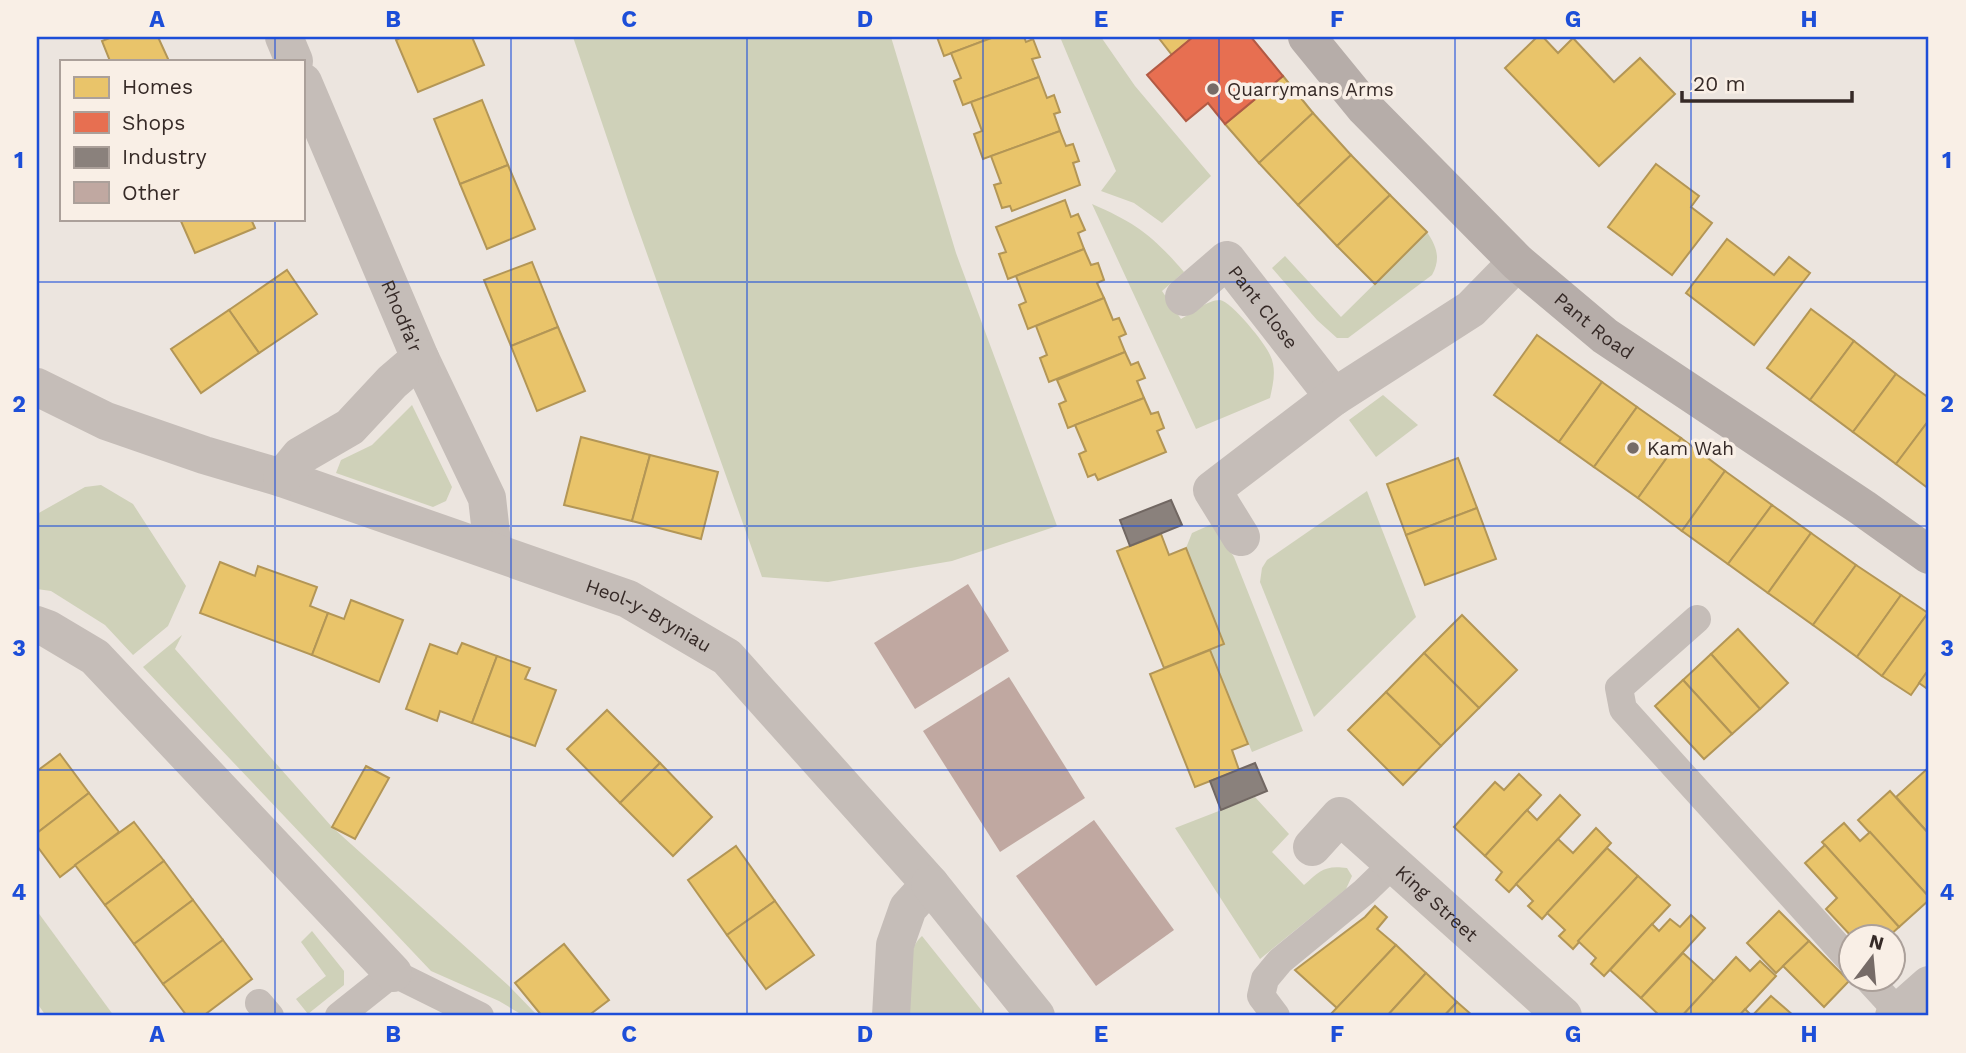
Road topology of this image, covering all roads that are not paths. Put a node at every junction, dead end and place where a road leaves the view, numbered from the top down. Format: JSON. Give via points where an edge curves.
{"nodes":[{"id":1,"x":284,"y":37,"type":"edge"},
{"id":2,"x":1307,"y":37,"type":"edge"},
{"id":3,"x":294,"y":60,"type":"edge"},
{"id":4,"x":304,"y":84,"type":"edge"},
{"id":5,"x":1517,"y":262,"type":"junction"},
{"id":6,"x":1184,"y":297,"type":"dead end"},
{"id":7,"x":420,"y":358,"type":"junction"},
{"id":8,"x":37,"y":387,"type":"edge"},
{"id":9,"x":1334,"y":397,"type":"junction"},
{"id":10,"x":282,"y":478,"type":"junction"},
{"id":11,"x":1241,"y":537,"type":"dead end"},
{"id":12,"x":493,"y":551,"type":"junction"},
{"id":13,"x":1929,"y":555,"type":"edge"},
{"id":14,"x":1697,"y":619,"type":"dead end"},
{"id":15,"x":37,"y":625,"type":"edge"},
{"id":16,"x":1312,"y":847,"type":"dead end"},
{"id":17,"x":1394,"y":863,"type":"junction"},
{"id":18,"x":930,"y":884,"type":"junction"},
{"id":19,"x":1836,"y":945,"type":"edge"},
{"id":20,"x":393,"y":973,"type":"junction"},
{"id":21,"x":1929,"y":985,"type":"edge"},
{"id":22,"x":1880,"y":993,"type":"edge"},
{"id":23,"x":1898,"y":1015,"type":"edge"},
{"id":24,"x":339,"y":1016,"type":"edge"},
{"id":25,"x":480,"y":1016,"type":"edge"},
{"id":26,"x":891,"y":1016,"type":"edge"},
{"id":27,"x":1036,"y":1016,"type":"edge"},
{"id":28,"x":1276,"y":1016,"type":"edge"},
{"id":29,"x":1563,"y":1016,"type":"edge"}],
"edges":[{"from":1,"to":3,"type":"street"},
{"from":2,"to":5,"type":"street","name":"Pant Road","via":[[1365,108]]},
{"from":4,"to":7,"type":"street","name":"Rhodfa'r"},
{"from":5,"to":9,"type":"street","via":[[1471,309]]},
{"from":5,"to":13,"type":"street","name":"Pant Road","via":[[1605,336]]},
{"from":6,"to":9,"type":"street","name":"Pant Close","via":[[1227,260]]},
{"from":7,"to":10,"type":"street","via":[[350,427],[300,456]]},
{"from":7,"to":12,"type":"street","name":"Rhodfa'r","via":[[487,498]]},
{"from":8,"to":10,"type":"street","name":"Heol-y-Bryniau","via":[[106,421]]},
{"from":9,"to":11,"type":"street","via":[[1212,490]]},
{"from":10,"to":12,"type":"street","name":"Heol-y-Bryniau"},
{"from":12,"to":18,"type":"street","name":"Heol-y-Bryniau","via":[[628,599],[727,657]]},
{"from":14,"to":19,"type":"lane","via":[[1619,688],[1623,709]]},
{"from":15,"to":20,"type":"street","via":[[95,657]]},
{"from":16,"to":17,"type":"street","name":"King Street","via":[[1340,816]]},
{"from":17,"to":28,"type":"lane","via":[[1265,979],[1261,996]]},
{"from":17,"to":29,"type":"street","name":"King Street"},
{"from":18,"to":26,"type":"street","via":[[908,908],[895,945]]},
{"from":18,"to":27,"type":"street","name":"Heol-y-Bryniau"},
{"from":20,"to":24,"type":"lane"},
{"from":20,"to":25,"type":"lane"},
{"from":21,"to":23,"type":"street"},
{"from":22,"to":23,"type":"lane"}]}
